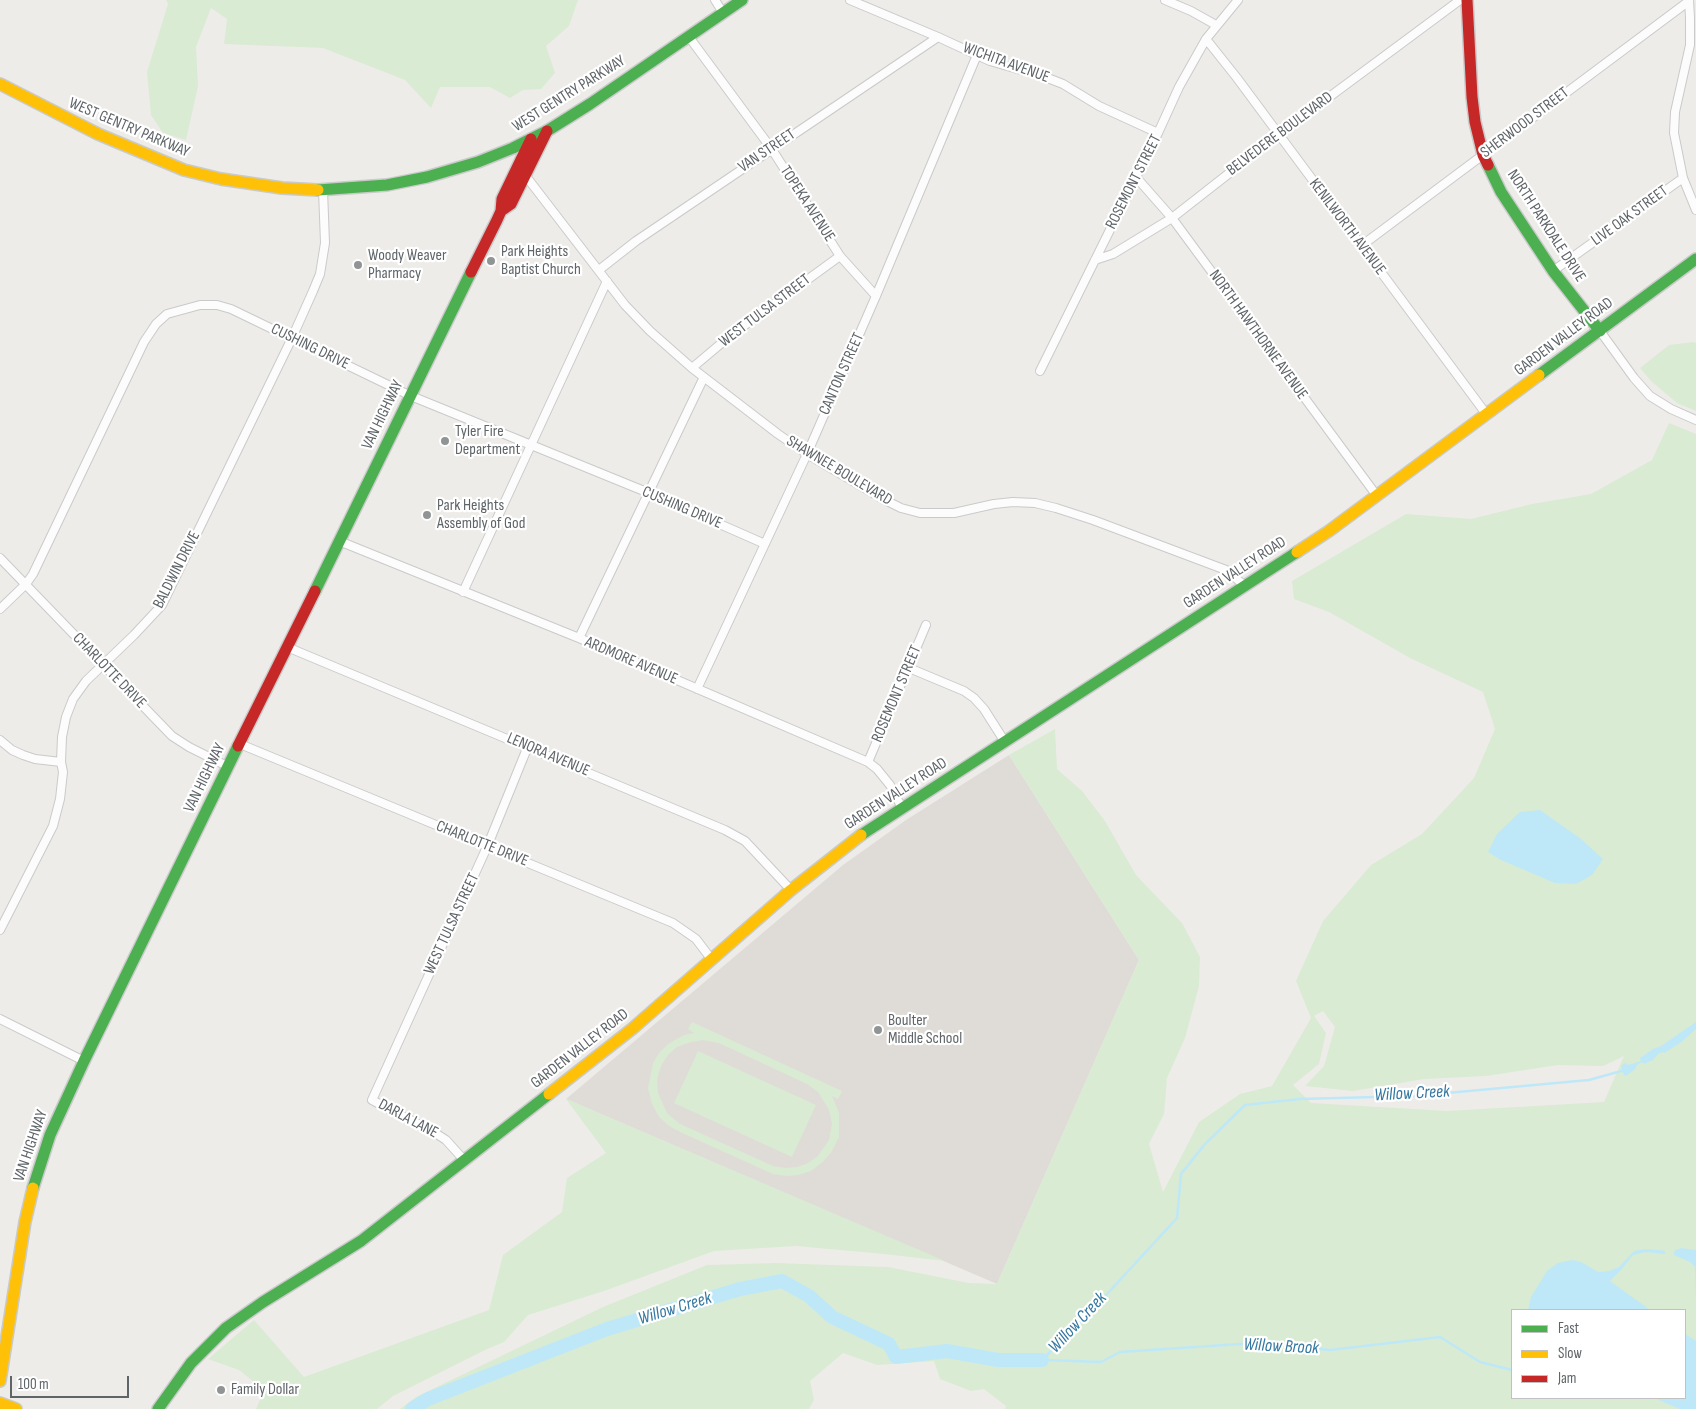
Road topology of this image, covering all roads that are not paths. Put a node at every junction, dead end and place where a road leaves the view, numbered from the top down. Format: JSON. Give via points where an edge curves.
{"nodes":[{"id":1,"x":715,"y":0,"type":"edge"},
{"id":2,"x":742,"y":0,"type":"edge"},
{"id":3,"x":850,"y":0,"type":"edge"},
{"id":4,"x":1165,"y":0,"type":"edge"},
{"id":5,"x":1238,"y":0,"type":"edge"},
{"id":6,"x":1460,"y":0,"type":"edge"},
{"id":7,"x":1467,"y":0,"type":"edge"},
{"id":8,"x":1689,"y":1,"type":"edge"},
{"id":9,"x":723,"y":13,"type":"junction"},
{"id":10,"x":1216,"y":25,"type":"junction"},
{"id":11,"x":688,"y":36,"type":"junction"},
{"id":12,"x":938,"y":37,"type":"junction"},
{"id":13,"x":1206,"y":39,"type":"junction"},
{"id":14,"x":977,"y":55,"type":"junction"},
{"id":15,"x":0,"y":84,"type":"edge"},
{"id":16,"x":547,"y":131,"type":"junction"},
{"id":17,"x":1158,"y":133,"type":"junction"},
{"id":18,"x":1278,"y":135,"type":"junction"},
{"id":19,"x":531,"y":139,"type":"junction"},
{"id":20,"x":771,"y":148,"type":"junction"},
{"id":21,"x":1483,"y":155,"type":"junction"},
{"id":22,"x":525,"y":175,"type":"junction"},
{"id":23,"x":1136,"y":177,"type":"junction"},
{"id":24,"x":1683,"y":178,"type":"junction"},
{"id":25,"x":323,"y":190,"type":"junction"},
{"id":26,"x":1696,"y":210,"type":"edge"},
{"id":27,"x":501,"y":211,"type":"junction"},
{"id":28,"x":1172,"y":218,"type":"junction"},
{"id":29,"x":1361,"y":246,"type":"junction"},
{"id":30,"x":840,"y":256,"type":"junction"},
{"id":31,"x":1696,"y":259,"type":"edge"},
{"id":32,"x":1095,"y":260,"type":"junction"},
{"id":33,"x":599,"y":270,"type":"junction"},
{"id":34,"x":1553,"y":271,"type":"junction"},
{"id":35,"x":607,"y":281,"type":"junction"},
{"id":36,"x":876,"y":296,"type":"junction"},
{"id":37,"x":1600,"y":331,"type":"junction"},
{"id":38,"x":292,"y":338,"type":"junction"},
{"id":39,"x":692,"y":368,"type":"junction"},
{"id":40,"x":1040,"y":370,"type":"dead end"},
{"id":41,"x":704,"y":377,"type":"junction"},
{"id":42,"x":411,"y":396,"type":"junction"},
{"id":43,"x":1487,"y":415,"type":"junction"},
{"id":44,"x":1696,"y":420,"type":"edge"},
{"id":45,"x":532,"y":445,"type":"junction"},
{"id":46,"x":807,"y":454,"type":"junction"},
{"id":47,"x":649,"y":493,"type":"junction"},
{"id":48,"x":1377,"y":496,"type":"junction"},
{"id":49,"x":339,"y":541,"type":"junction"},
{"id":50,"x":765,"y":544,"type":"junction"},
{"id":51,"x":0,"y":558,"type":"edge"},
{"id":52,"x":26,"y":584,"type":"junction"},
{"id":53,"x":1245,"y":586,"type":"junction"},
{"id":54,"x":463,"y":592,"type":"junction"},
{"id":55,"x":0,"y":609,"type":"edge"},
{"id":56,"x":926,"y":625,"type":"dead end"},
{"id":57,"x":580,"y":638,"type":"junction"},
{"id":58,"x":287,"y":647,"type":"junction"},
{"id":59,"x":103,"y":666,"type":"junction"},
{"id":60,"x":909,"y":668,"type":"junction"},
{"id":61,"x":697,"y":689,"type":"junction"},
{"id":62,"x":0,"y":740,"type":"edge"},
{"id":63,"x":1005,"y":742,"type":"junction"},
{"id":64,"x":240,"y":744,"type":"junction"},
{"id":65,"x":528,"y":746,"type":"junction"},
{"id":66,"x":61,"y":762,"type":"junction"},
{"id":67,"x":868,"y":762,"type":"junction"},
{"id":68,"x":229,"y":767,"type":"junction"},
{"id":69,"x":902,"y":808,"type":"junction"},
{"id":70,"x":487,"y":846,"type":"junction"},
{"id":71,"x":790,"y":890,"type":"junction"},
{"id":72,"x":0,"y":930,"type":"edge"},
{"id":73,"x":712,"y":960,"type":"junction"},
{"id":74,"x":0,"y":1019,"type":"edge"},
{"id":75,"x":84,"y":1061,"type":"junction"},
{"id":76,"x":372,"y":1100,"type":"joint"},
{"id":77,"x":464,"y":1160,"type":"junction"},
{"id":78,"x":0,"y":1381,"type":"edge"},
{"id":79,"x":0,"y":1403,"type":"edge"},
{"id":80,"x":16,"y":1409,"type":"edge"},
{"id":81,"x":158,"y":1409,"type":"edge"}],
"edges":[{"from":1,"to":9,"type":"street"},
{"from":2,"to":9,"type":"main road","name":"WEST GENTRY PARKWAY"},
{"from":3,"to":12,"type":"street","name":"WICHITA AVENUE"},
{"from":4,"to":10,"type":"street"},
{"from":5,"to":10,"type":"street","name":"ROSEMONT STREET"},
{"from":6,"to":18,"type":"street","name":"BELVEDERE BOULEVARD"},
{"from":7,"to":21,"type":"main road","name":"NORTH PARKDALE DRIVE","via":[[1472,97]]},
{"from":8,"to":21,"type":"street","name":"SHERWOOD STREET"},
{"from":8,"to":24,"type":"street","via":[[1690,45],[1675,112],[1674,133]]},
{"from":9,"to":11,"type":"main road","name":"WEST GENTRY PARKWAY"},
{"from":10,"to":13,"type":"street","name":"ROSEMONT STREET"},
{"from":11,"to":16,"type":"main road","name":"WEST GENTRY PARKWAY"},
{"from":11,"to":20,"type":"street","name":"TOPEKA AVENUE"},
{"from":12,"to":14,"type":"street","name":"WICHITA AVENUE"},
{"from":12,"to":20,"type":"street","name":"VAN STREET"},
{"from":13,"to":17,"type":"street","name":"ROSEMONT STREET"},
{"from":13,"to":18,"type":"street","name":"KENILWORTH AVENUE"},
{"from":14,"to":17,"type":"street","name":"WICHITA AVENUE","via":[[1063,84],[1099,106]]},
{"from":14,"to":36,"type":"street","name":"CANTON STREET"},
{"from":15,"to":25,"type":"main road","name":"WEST GENTRY PARKWAY","via":[[98,134],[184,170],[260,185]]},
{"from":16,"to":19,"type":"main road","name":"WEST GENTRY PARKWAY"},
{"from":16,"to":22,"type":"main road","name":"VAN HIGHWAY"},
{"from":17,"to":23,"type":"street","name":"ROSEMONT STREET"},
{"from":18,"to":28,"type":"street","name":"BELVEDERE BOULEVARD"},
{"from":18,"to":29,"type":"street","name":"KENILWORTH AVENUE"},
{"from":19,"to":25,"type":"main road","name":"WEST GENTRY PARKWAY","via":[[478,162],[427,177],[387,185]]},
{"from":19,"to":27,"type":"main road","name":"VAN HIGHWAY","via":[[502,199]]},
{"from":20,"to":30,"type":"street","name":"TOPEKA AVENUE"},
{"from":20,"to":33,"type":"street","name":"VAN STREET"},
{"from":21,"to":29,"type":"street","name":"SHERWOOD STREET"},
{"from":21,"to":34,"type":"main road","name":"NORTH PARKDALE DRIVE","via":[[1501,192]]},
{"from":22,"to":27,"type":"main road","name":"VAN HIGHWAY","via":[[511,204]]},
{"from":22,"to":33,"type":"street","name":"SHAWNEE BOULEVARD"},
{"from":23,"to":28,"type":"street","name":"NORTH HAWTHORNE AVENUE"},
{"from":23,"to":32,"type":"street","name":"ROSEMONT STREET"},
{"from":24,"to":26,"type":"street"},
{"from":24,"to":34,"type":"street","name":"LIVE OAK STREET"},
{"from":25,"to":38,"type":"street","name":"BALDWIN DRIVE","via":[[325,243],[320,274]]},
{"from":27,"to":42,"type":"main road","name":"VAN HIGHWAY"},
{"from":28,"to":32,"type":"street","name":"BELVEDERE BOULEVARD","via":[[1113,254]]},
{"from":28,"to":48,"type":"street","name":"NORTH HAWTHORNE AVENUE"},
{"from":29,"to":43,"type":"street","name":"KENILWORTH AVENUE"},
{"from":30,"to":36,"type":"street","name":"TOPEKA AVENUE"},
{"from":30,"to":39,"type":"street","name":"WEST TULSA STREET","via":[[730,336]]},
{"from":31,"to":37,"type":"main road","name":"GARDEN VALLEY ROAD"},
{"from":32,"to":40,"type":"street","name":"ROSEMONT STREET"},
{"from":33,"to":35,"type":"street","name":"SHAWNEE BOULEVARD"},
{"from":34,"to":37,"type":"main road","name":"NORTH PARKDALE DRIVE"},
{"from":35,"to":39,"type":"street","name":"SHAWNEE BOULEVARD","via":[[650,331]]},
{"from":35,"to":45,"type":"street"},
{"from":36,"to":46,"type":"street","name":"CANTON STREET"},
{"from":37,"to":43,"type":"main road","name":"GARDEN VALLEY ROAD"},
{"from":37,"to":44,"type":"street","name":"NORTH PARKDALE DRIVE","via":[[1650,396]]},
{"from":38,"to":42,"type":"street","name":"CUSHING DRIVE"},
{"from":38,"to":52,"type":"street","name":"CUSHING DRIVE","via":[[231,308],[217,305],[200,305],[167,314],[156,324],[144,342]]},
{"from":38,"to":59,"type":"street","name":"BALDWIN DRIVE","via":[[162,605]]},
{"from":39,"to":41,"type":"street","name":"SHAWNEE BOULEVARD"},
{"from":41,"to":46,"type":"street","name":"SHAWNEE BOULEVARD"},
{"from":41,"to":47,"type":"street"},
{"from":42,"to":45,"type":"street","name":"CUSHING DRIVE"},
{"from":42,"to":49,"type":"main road","name":"VAN HIGHWAY"},
{"from":43,"to":48,"type":"main road","name":"GARDEN VALLEY ROAD"},
{"from":45,"to":47,"type":"street","name":"CUSHING DRIVE"},
{"from":45,"to":54,"type":"street"},
{"from":46,"to":50,"type":"street","name":"CANTON STREET"},
{"from":46,"to":53,"type":"street","name":"SHAWNEE BOULEVARD","via":[[901,508],[936,514],[994,504],[1035,503],[1093,520],[1226,570]]},
{"from":47,"to":50,"type":"street","name":"CUSHING DRIVE"},
{"from":47,"to":57,"type":"street"},
{"from":48,"to":53,"type":"main road","name":"GARDEN VALLEY ROAD"},
{"from":49,"to":54,"type":"street","name":"ARDMORE AVENUE"},
{"from":49,"to":58,"type":"main road","name":"VAN HIGHWAY"},
{"from":50,"to":61,"type":"street","name":"CANTON STREET"},
{"from":51,"to":52,"type":"street","name":"CHARLOTTE DRIVE"},
{"from":52,"to":55,"type":"street","name":"CUSHING DRIVE"},
{"from":52,"to":59,"type":"street","name":"CHARLOTTE DRIVE"},
{"from":53,"to":63,"type":"main road","name":"GARDEN VALLEY ROAD"},
{"from":54,"to":57,"type":"street","name":"ARDMORE AVENUE"},
{"from":56,"to":60,"type":"street","name":"ROSEMONT STREET"},
{"from":57,"to":61,"type":"street","name":"ARDMORE AVENUE"},
{"from":58,"to":64,"type":"main road","name":"VAN HIGHWAY"},
{"from":58,"to":65,"type":"street","name":"LENORA AVENUE"},
{"from":59,"to":66,"type":"street","name":"BALDWIN DRIVE","via":[[73,699],[62,737]]},
{"from":59,"to":68,"type":"street","name":"CHARLOTTE DRIVE","via":[[172,736]]},
{"from":60,"to":63,"type":"street","via":[[974,698]]},
{"from":60,"to":67,"type":"street","name":"ROSEMONT STREET"},
{"from":61,"to":67,"type":"street","name":"ARDMORE AVENUE"},
{"from":62,"to":66,"type":"street","via":[[23,755]]},
{"from":63,"to":69,"type":"main road","name":"GARDEN VALLEY ROAD"},
{"from":64,"to":68,"type":"main road","name":"VAN HIGHWAY"},
{"from":64,"to":70,"type":"street","name":"CHARLOTTE DRIVE"},
{"from":65,"to":70,"type":"street","name":"WEST TULSA STREET"},
{"from":65,"to":71,"type":"street","name":"LENORA AVENUE","via":[[725,830],[745,841]]},
{"from":66,"to":72,"type":"street","name":"BALDWIN DRIVE","via":[[60,799],[53,826]]},
{"from":67,"to":69,"type":"street","name":"ARDMORE AVENUE","via":[[890,785]]},
{"from":68,"to":75,"type":"main road","name":"VAN HIGHWAY"},
{"from":69,"to":71,"type":"main road","name":"GARDEN VALLEY ROAD","via":[[851,842]]},
{"from":70,"to":73,"type":"street","name":"CHARLOTTE DRIVE","via":[[673,922],[696,938]]},
{"from":70,"to":76,"type":"street","name":"WEST TULSA STREET"},
{"from":71,"to":73,"type":"main road","name":"GARDEN VALLEY ROAD"},
{"from":73,"to":77,"type":"main road","name":"GARDEN VALLEY ROAD","via":[[632,1029]]},
{"from":74,"to":75,"type":"street"},
{"from":75,"to":78,"type":"main road","name":"VAN HIGHWAY","via":[[50,1135],[34,1185]]},
{"from":76,"to":77,"type":"street","name":"DARLA LANE","via":[[446,1140]]},
{"from":77,"to":81,"type":"main road","name":"GARDEN VALLEY ROAD","via":[[361,1241],[226,1328],[191,1363]]},
{"from":79,"to":80,"type":"main road"}]}
